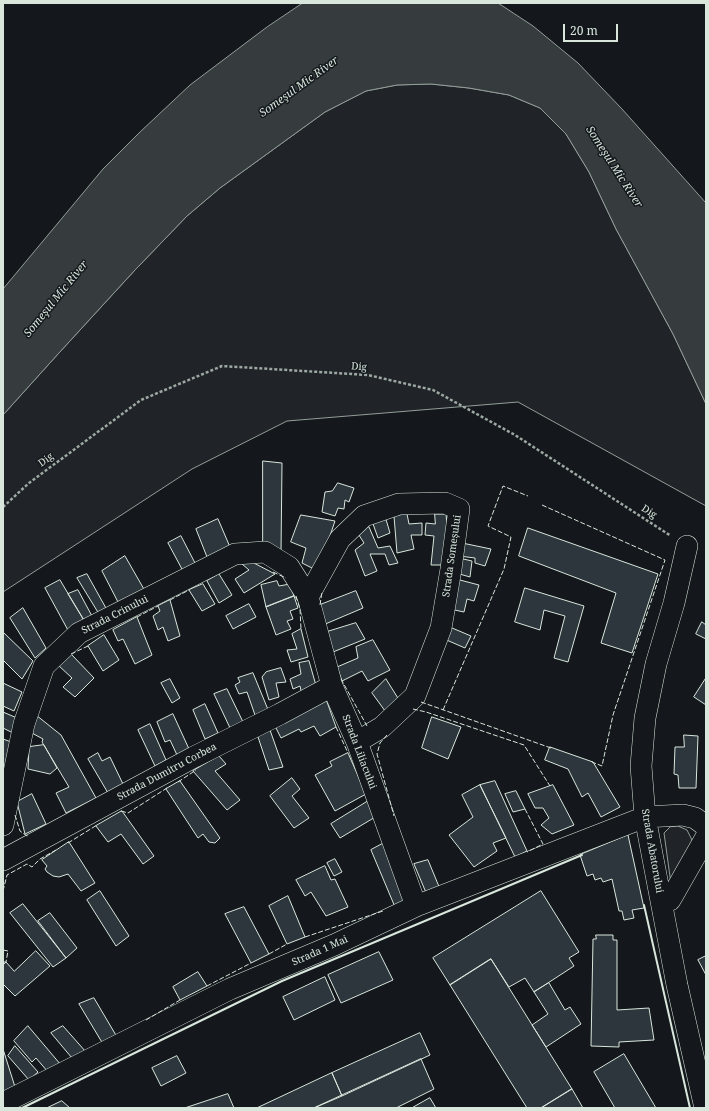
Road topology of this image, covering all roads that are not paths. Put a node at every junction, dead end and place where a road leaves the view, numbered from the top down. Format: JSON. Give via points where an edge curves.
{"nodes":[{"id":1,"x":687,"y":546,"type":"road end"},
{"id":2,"x":308,"y":597,"type":"junction"},
{"id":3,"x":332,"y":686,"type":"junction"},
{"id":4,"x":357,"y":742,"type":"junction"},
{"id":5,"x":645,"y":817,"type":"junction"},
{"id":6,"x":3,"y":825,"type":"edge"},
{"id":7,"x":706,"y":826,"type":"edge"},
{"id":8,"x":706,"y":837,"type":"edge"},
{"id":9,"x":3,"y":860,"type":"edge"},
{"id":10,"x":662,"y":902,"type":"junction"},
{"id":11,"x":416,"y":906,"type":"junction"},
{"id":12,"x":3,"y":1103,"type":"edge"},
{"id":13,"x":705,"y":1108,"type":"edge"}],
"edges":[{"from":1,"to":5,"type":"street","name":"Strada Abatorului","via":[[656,664],[645,718],[641,766]]},
{"from":2,"to":3,"type":"street","name":"Strada Liliacului"},
{"from":2,"to":4,"type":"street","name":"Strada Someșului","via":[[340,539],[364,516],[399,504],[445,503],[458,509],[452,569],[440,628],[415,696],[382,727]]},
{"from":2,"to":6,"type":"street","name":"Strada Crinului","via":[[289,567],[265,552],[235,554],[79,633],[44,666],[24,724]]},
{"from":3,"to":4,"type":"street","name":"Strada Liliacului"},
{"from":3,"to":9,"type":"street","name":"Strada Dumitru Corbea"},
{"from":4,"to":11,"type":"street","name":"Strada Liliacului"},
{"from":5,"to":7,"type":"street","name":"Strada 1 Mai","via":[[683,814],[695,818]]},
{"from":5,"to":10,"type":"street","name":"Strada Abatorului"},
{"from":5,"to":11,"type":"street","name":"Strada 1 Mai"},
{"from":8,"to":10,"type":"street","via":[[670,900]]},
{"from":10,"to":13,"type":"street","name":"Strada Abatorului","via":[[677,985]]},
{"from":11,"to":12,"type":"street","name":"Strada 1 Mai","via":[[334,946],[230,989]]}]}
